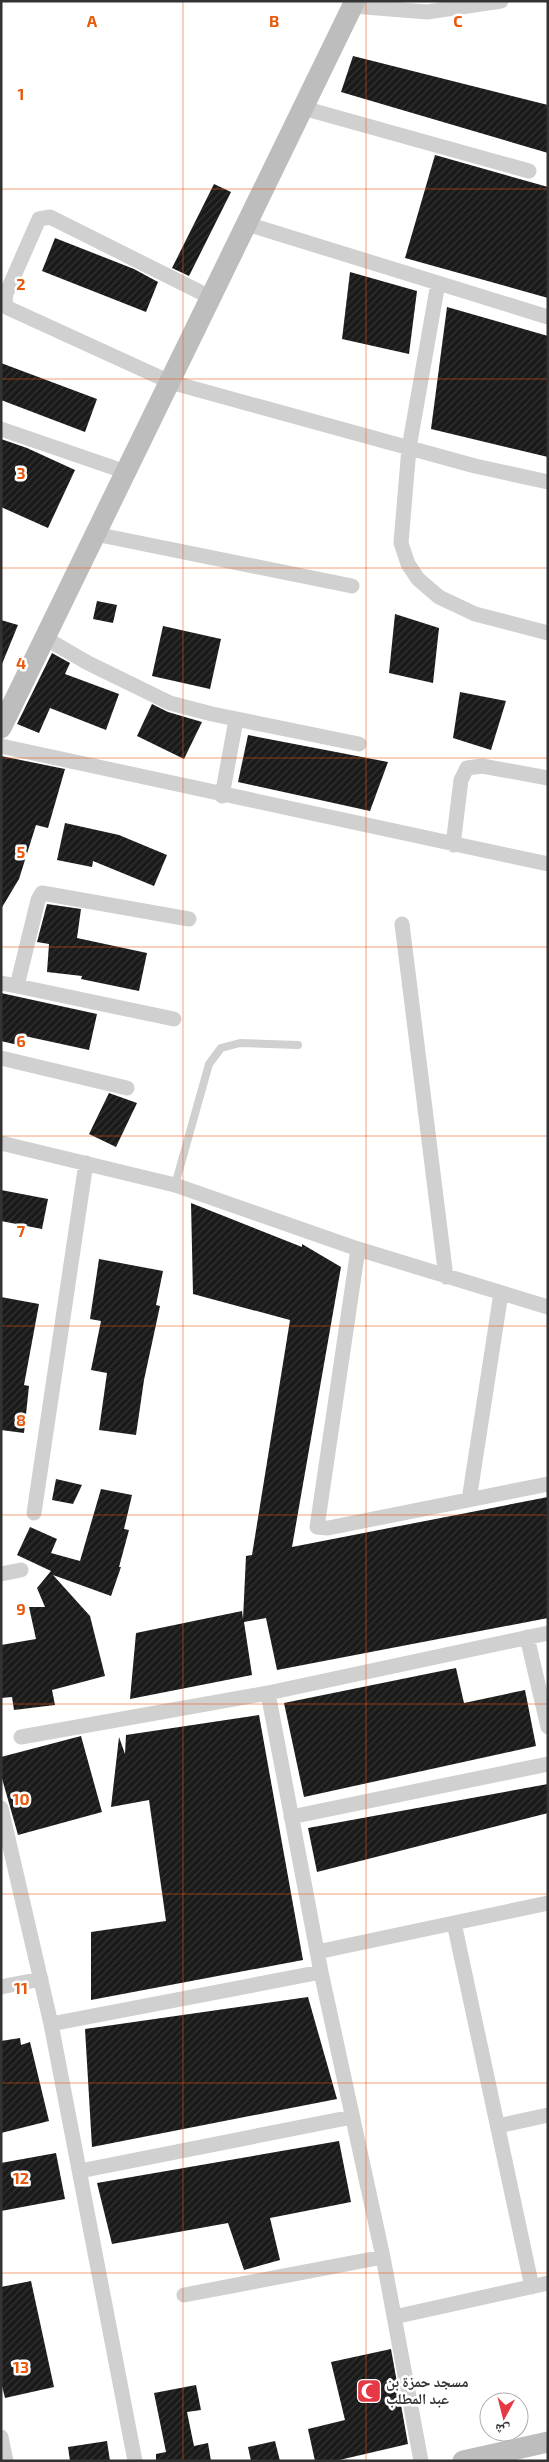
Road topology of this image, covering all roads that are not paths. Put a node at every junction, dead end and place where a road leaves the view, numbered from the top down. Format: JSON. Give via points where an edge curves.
{"nodes":[{"id":1,"x":502,"y":1,"type":"edge"},
{"id":2,"x":354,"y":3,"type":"edge"},
{"id":3,"x":303,"y":108,"type":"junction"},
{"id":4,"x":528,"y":171,"type":"dead end"},
{"id":5,"x":246,"y":224,"type":"junction"},
{"id":6,"x":438,"y":283,"type":"junction"},
{"id":7,"x":210,"y":297,"type":"junction"},
{"id":8,"x":548,"y":317,"type":"edge"},
{"id":9,"x":170,"y":382,"type":"junction"},
{"id":10,"x":1,"y":429,"type":"edge"},
{"id":11,"x":409,"y":448,"type":"junction"},
{"id":12,"x":126,"y":472,"type":"junction"},
{"id":13,"x":548,"y":482,"type":"edge"},
{"id":14,"x":95,"y":534,"type":"junction"},
{"id":15,"x":352,"y":586,"type":"dead end"},
{"id":16,"x":548,"y":633,"type":"edge"},
{"id":17,"x":45,"y":638,"type":"junction"},
{"id":18,"x":4,"y":715,"type":"edge"},
{"id":19,"x":236,"y":720,"type":"junction"},
{"id":20,"x":359,"y":744,"type":"dead end"},
{"id":21,"x":1,"y":746,"type":"edge"},
{"id":22,"x":548,"y":778,"type":"edge"},
{"id":23,"x":222,"y":796,"type":"junction"},
{"id":24,"x":453,"y":845,"type":"junction"},
{"id":25,"x":548,"y":864,"type":"edge"},
{"id":26,"x":189,"y":919,"type":"dead end"},
{"id":27,"x":402,"y":924,"type":"dead end"},
{"id":28,"x":1,"y":983,"type":"edge"},
{"id":29,"x":17,"y":986,"type":"junction"},
{"id":30,"x":174,"y":1019,"type":"dead end"},
{"id":31,"x":298,"y":1045,"type":"dead end"},
{"id":32,"x":1,"y":1058,"type":"edge"},
{"id":33,"x":127,"y":1088,"type":"dead end"},
{"id":34,"x":1,"y":1143,"type":"edge"},
{"id":35,"x":86,"y":1163,"type":"junction"},
{"id":36,"x":175,"y":1185,"type":"junction"},
{"id":37,"x":358,"y":1249,"type":"junction"},
{"id":38,"x":446,"y":1277,"type":"junction"},
{"id":39,"x":501,"y":1293,"type":"junction"},
{"id":40,"x":548,"y":1307,"type":"edge"},
{"id":41,"x":548,"y":1484,"type":"edge"},
{"id":42,"x":469,"y":1500,"type":"junction"},
{"id":43,"x":34,"y":1514,"type":"dead end"},
{"id":44,"x":21,"y":1570,"type":"dead end"},
{"id":45,"x":1,"y":1574,"type":"edge"},
{"id":46,"x":548,"y":1633,"type":"edge"},
{"id":47,"x":527,"y":1638,"type":"junction"},
{"id":48,"x":268,"y":1693,"type":"junction"},
{"id":49,"x":548,"y":1727,"type":"edge"},
{"id":50,"x":21,"y":1736,"type":"dead end"},
{"id":51,"x":548,"y":1764,"type":"edge"},
{"id":52,"x":1,"y":1808,"type":"edge"},
{"id":53,"x":291,"y":1817,"type":"junction"},
{"id":54,"x":548,"y":1903,"type":"edge"},
{"id":55,"x":454,"y":1923,"type":"junction"},
{"id":56,"x":317,"y":1952,"type":"junction"},
{"id":57,"x":320,"y":1972,"type":"junction"},
{"id":58,"x":41,"y":1979,"type":"junction"},
{"id":59,"x":1,"y":1987,"type":"edge"},
{"id":60,"x":51,"y":2024,"type":"junction"},
{"id":61,"x":548,"y":2115,"type":"edge"},
{"id":62,"x":352,"y":2117,"type":"junction"},
{"id":63,"x":498,"y":2126,"type":"junction"},
{"id":64,"x":80,"y":2171,"type":"junction"},
{"id":65,"x":383,"y":2257,"type":"junction"},
{"id":66,"x":548,"y":2283,"type":"edge"},
{"id":67,"x":532,"y":2287,"type":"junction"},
{"id":68,"x":184,"y":2295,"type":"dead end"},
{"id":69,"x":394,"y":2317,"type":"junction"},
{"id":70,"x":1,"y":2437,"type":"edge"},
{"id":71,"x":548,"y":2442,"type":"edge"},
{"id":72,"x":6,"y":2461,"type":"edge"},
{"id":73,"x":135,"y":2461,"type":"edge"},
{"id":74,"x":421,"y":2461,"type":"edge"},
{"id":75,"x":463,"y":2461,"type":"edge"}],
"edges":[{"from":1,"to":2,"type":"street","via":[[427,12]]},
{"from":2,"to":3,"type":"main road"},
{"from":3,"to":4,"type":"street"},
{"from":3,"to":5,"type":"main road"},
{"from":5,"to":6,"type":"street"},
{"from":5,"to":7,"type":"main road"},
{"from":6,"to":8,"type":"street"},
{"from":6,"to":11,"type":"street"},
{"from":7,"to":9,"type":"main road"},
{"from":7,"to":9,"type":"street","via":[[62,222],[50,217],[39,219],[6,294],[8,308]]},
{"from":9,"to":11,"type":"street"},
{"from":9,"to":12,"type":"main road"},
{"from":10,"to":12,"type":"street"},
{"from":11,"to":13,"type":"street"},
{"from":11,"to":16,"type":"street","via":[[401,544],[418,579],[439,597],[475,614]]},
{"from":12,"to":14,"type":"main road"},
{"from":14,"to":15,"type":"street"},
{"from":14,"to":17,"type":"main road"},
{"from":17,"to":18,"type":"main road"},
{"from":17,"to":19,"type":"street","via":[[144,692],[170,703]]},
{"from":19,"to":20,"type":"street"},
{"from":19,"to":23,"type":"street"},
{"from":21,"to":23,"type":"street"},
{"from":22,"to":24,"type":"street","via":[[482,766],[467,768],[460,780]]},
{"from":23,"to":24,"type":"street"},
{"from":24,"to":25,"type":"street"},
{"from":26,"to":29,"type":"street","via":[[42,893]]},
{"from":27,"to":38,"type":"street"},
{"from":28,"to":29,"type":"street"},
{"from":29,"to":30,"type":"street"},
{"from":31,"to":36,"type":"lane","via":[[240,1043],[221,1048],[209,1064]]},
{"from":32,"to":33,"type":"street"},
{"from":34,"to":35,"type":"street"},
{"from":35,"to":36,"type":"street"},
{"from":35,"to":43,"type":"street"},
{"from":36,"to":37,"type":"street"},
{"from":37,"to":38,"type":"street"},
{"from":37,"to":42,"type":"street","via":[[316,1525],[321,1529],[328,1528]]},
{"from":38,"to":39,"type":"street"},
{"from":39,"to":40,"type":"street"},
{"from":39,"to":42,"type":"street"},
{"from":41,"to":42,"type":"street"},
{"from":44,"to":45,"type":"street"},
{"from":46,"to":47,"type":"street"},
{"from":47,"to":48,"type":"street"},
{"from":47,"to":49,"type":"street"},
{"from":48,"to":50,"type":"street"},
{"from":48,"to":53,"type":"street"},
{"from":51,"to":53,"type":"street"},
{"from":52,"to":58,"type":"street"},
{"from":53,"to":56,"type":"street"},
{"from":54,"to":55,"type":"street"},
{"from":55,"to":56,"type":"street"},
{"from":55,"to":63,"type":"street"},
{"from":56,"to":57,"type":"street"},
{"from":57,"to":60,"type":"street"},
{"from":57,"to":62,"type":"street"},
{"from":58,"to":59,"type":"street"},
{"from":58,"to":60,"type":"street"},
{"from":60,"to":64,"type":"street"},
{"from":61,"to":63,"type":"street"},
{"from":62,"to":64,"type":"street"},
{"from":62,"to":65,"type":"street"},
{"from":63,"to":67,"type":"street"},
{"from":64,"to":73,"type":"street"},
{"from":65,"to":68,"type":"street"},
{"from":65,"to":69,"type":"street"},
{"from":66,"to":67,"type":"street"},
{"from":67,"to":69,"type":"street"},
{"from":69,"to":74,"type":"street"},
{"from":70,"to":72,"type":"street"},
{"from":71,"to":75,"type":"main road"}]}
